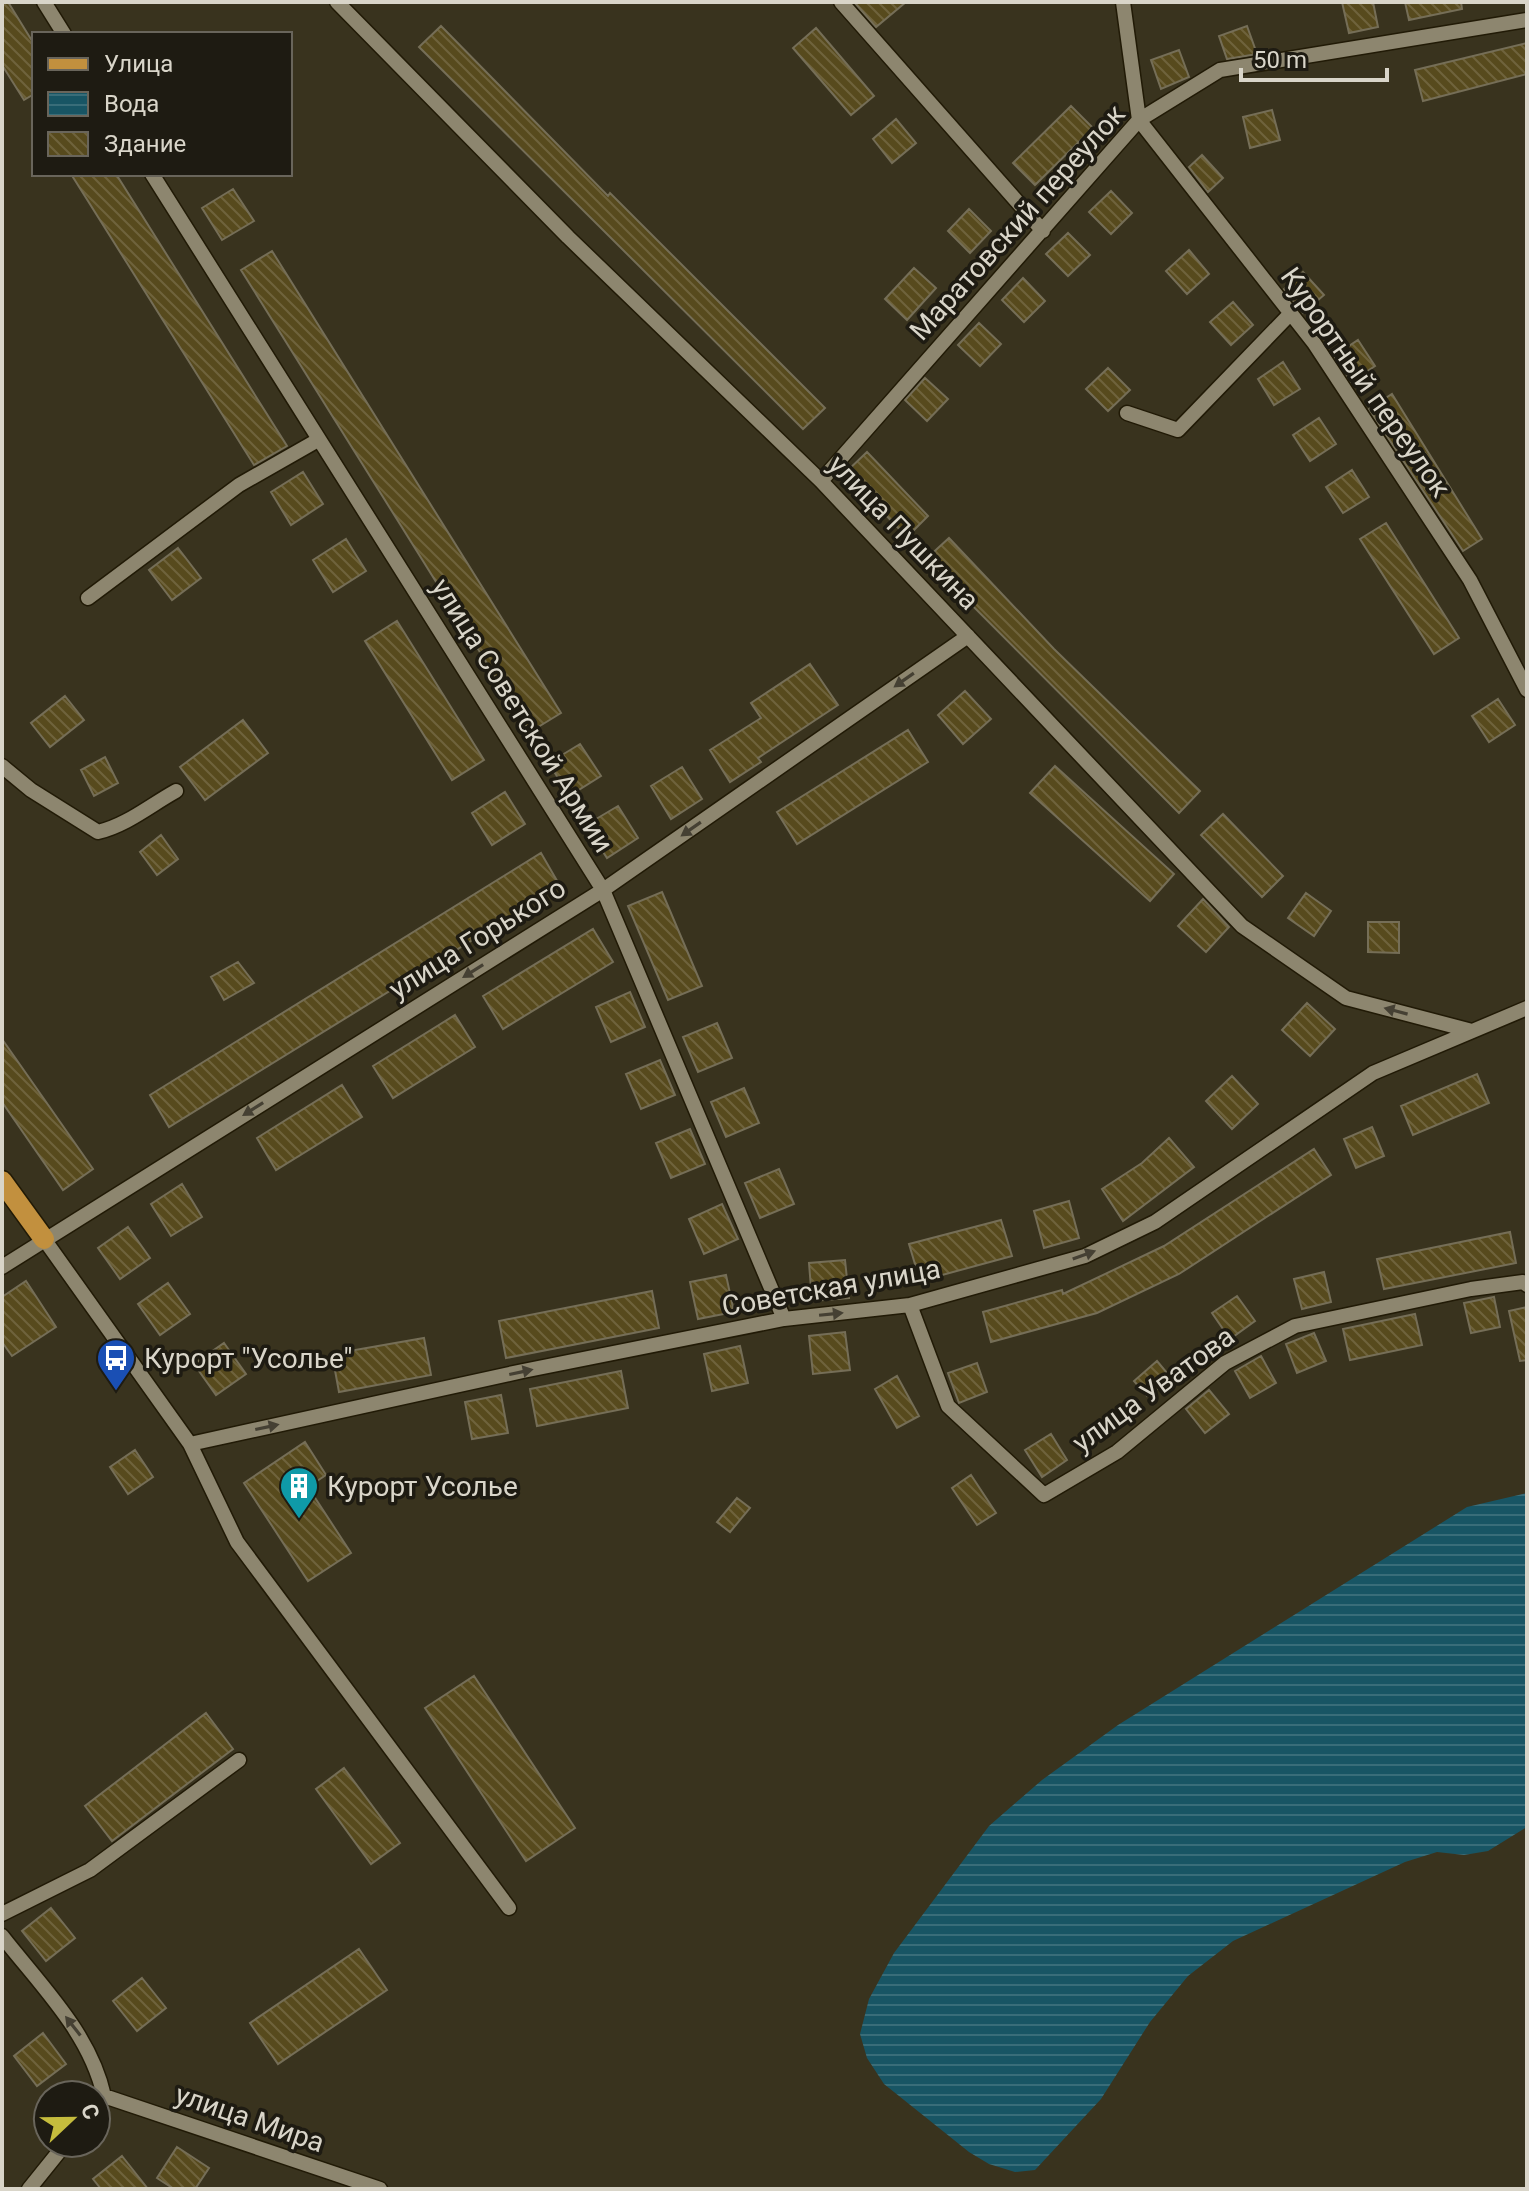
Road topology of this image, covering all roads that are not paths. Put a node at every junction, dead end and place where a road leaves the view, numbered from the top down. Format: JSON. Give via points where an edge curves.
{"nodes":[{"id":1,"x":44,"y":2,"type":"edge"},
{"id":2,"x":337,"y":2,"type":"edge"},
{"id":3,"x":841,"y":2,"type":"edge"},
{"id":4,"x":1123,"y":2,"type":"edge"},
{"id":5,"x":1527,"y":20,"type":"edge"},
{"id":6,"x":63,"y":32,"type":"edge"},
{"id":7,"x":1139,"y":120,"type":"junction"},
{"id":8,"x":153,"y":176,"type":"edge"},
{"id":9,"x":1043,"y":231,"type":"junction"},
{"id":10,"x":1290,"y":314,"type":"junction"},
{"id":11,"x":1127,"y":413,"type":"dead end"},
{"id":12,"x":318,"y":440,"type":"junction"},
{"id":13,"x":821,"y":481,"type":"junction"},
{"id":14,"x":88,"y":598,"type":"dead end"},
{"id":15,"x":968,"y":636,"type":"junction"},
{"id":16,"x":1527,"y":690,"type":"edge"},
{"id":17,"x":2,"y":766,"type":"edge"},
{"id":18,"x":176,"y":791,"type":"dead end"},
{"id":19,"x":603,"y":890,"type":"junction"},
{"id":20,"x":1527,"y":1008,"type":"edge"},
{"id":21,"x":1472,"y":1031,"type":"junction"},
{"id":22,"x":2,"y":1181,"type":"edge"},
{"id":23,"x":44,"y":1239,"type":"junction"},
{"id":24,"x":2,"y":1267,"type":"edge"},
{"id":25,"x":1527,"y":1285,"type":"edge"},
{"id":26,"x":910,"y":1305,"type":"junction"},
{"id":27,"x":784,"y":1319,"type":"junction"},
{"id":28,"x":190,"y":1444,"type":"junction"},
{"id":29,"x":239,"y":1760,"type":"dead end"},
{"id":30,"x":509,"y":1908,"type":"dead end"},
{"id":31,"x":2,"y":1914,"type":"edge"},
{"id":32,"x":2,"y":1936,"type":"edge"},
{"id":33,"x":99,"y":2079,"type":"edge"},
{"id":34,"x":112,"y":2105,"type":"edge"},
{"id":35,"x":53,"y":2159,"type":"edge"},
{"id":36,"x":29,"y":2189,"type":"edge"},
{"id":37,"x":380,"y":2189,"type":"edge"}],
"edges":[{"from":1,"to":6,"type":"street"},
{"from":2,"to":13,"type":"street","name":"улица Пушкина","via":[[568,237]]},
{"from":3,"to":9,"type":"street"},
{"from":4,"to":7,"type":"street"},
{"from":5,"to":7,"type":"street","name":"Маратовский переулок","via":[[1220,70]]},
{"from":7,"to":9,"type":"street","name":"Маратовский переулок"},
{"from":7,"to":10,"type":"street","name":"Курортный переулок"},
{"from":8,"to":12,"type":"street","name":"улица Советской Армии"},
{"from":9,"to":13,"type":"street","name":"Маратовский переулок"},
{"from":10,"to":11,"type":"street","via":[[1178,430]]},
{"from":10,"to":16,"type":"street","name":"Курортный переулок","via":[[1470,580]]},
{"from":12,"to":14,"type":"street","via":[[239,485]]},
{"from":12,"to":19,"type":"street","name":"улица Советской Армии"},
{"from":13,"to":15,"type":"street","name":"улица Пушкина"},
{"from":15,"to":19,"type":"street","name":"улица Горького","one_way":true},
{"from":21,"to":15,"type":"street","name":"улица Пушкина","one_way":true,"via":[[1346,998],[1242,926]]},
{"from":17,"to":18,"type":"street","via":[[98,832],[123,826]]},
{"from":19,"to":23,"type":"street","name":"улица Горького","one_way":true},
{"from":19,"to":27,"type":"street","name":"улица Советской Армии"},
{"from":20,"to":21,"type":"street","name":"Советская улица"},
{"from":26,"to":21,"type":"street","name":"Советская улица","one_way":true,"via":[[1085,1256],[1155,1222],[1373,1073]]},
{"from":22,"to":23,"type":"main road"},
{"from":23,"to":24,"type":"street","name":"улица Горького"},
{"from":23,"to":28,"type":"street"},
{"from":25,"to":26,"type":"street","name":"улица Уватова","via":[[1471,1289],[1295,1326],[1225,1363],[1117,1452],[1044,1495],[948,1406]]},
{"from":27,"to":26,"type":"street","name":"Советская улица","one_way":true},
{"from":28,"to":27,"type":"street","name":"Советская улица","one_way":true},
{"from":28,"to":30,"type":"street","via":[[237,1542]]},
{"from":29,"to":31,"type":"street","via":[[90,1870]]},
{"from":33,"to":32,"type":"street","one_way":true,"via":[[86,2043]]},
{"from":34,"to":37,"type":"street","name":"улица Мира"},
{"from":35,"to":36,"type":"street"}]}
